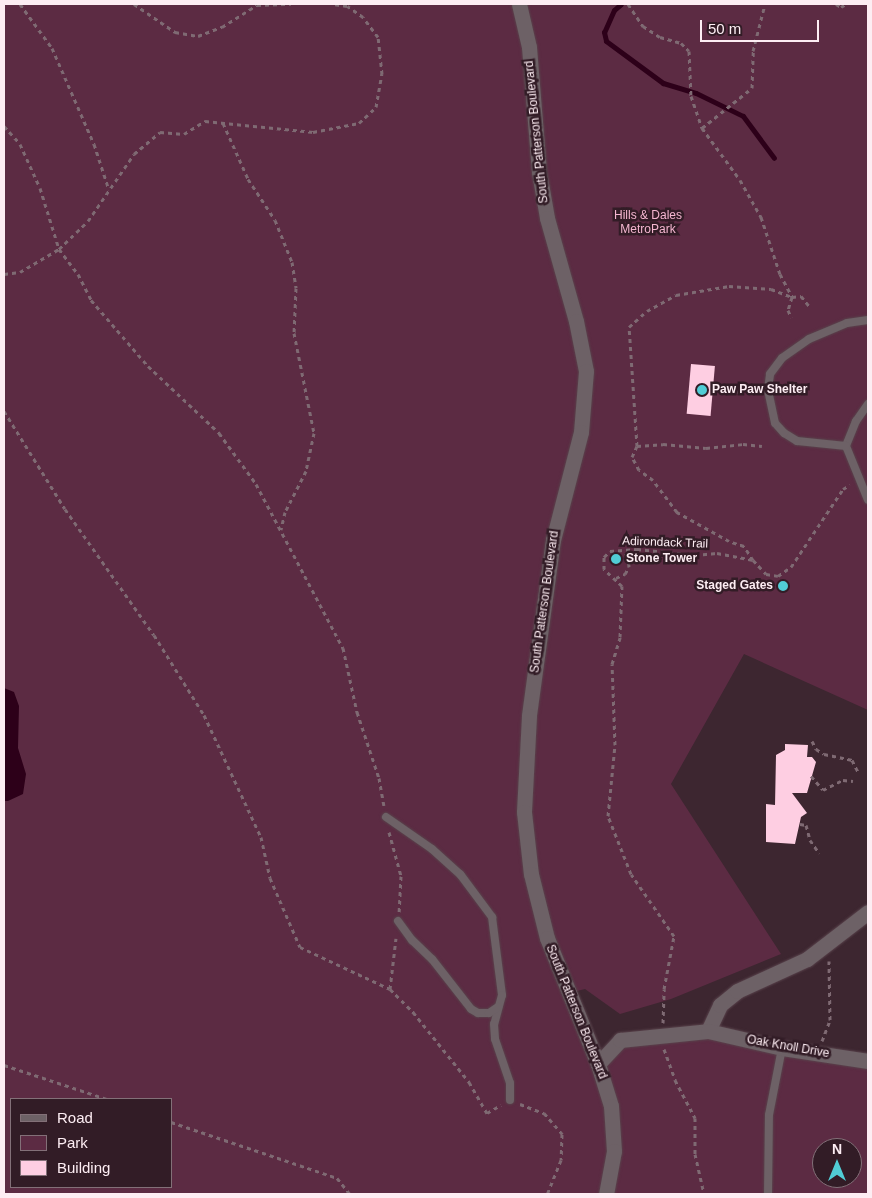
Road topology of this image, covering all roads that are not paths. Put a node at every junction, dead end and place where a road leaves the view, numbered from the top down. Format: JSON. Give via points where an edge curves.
{"nodes":[{"id":1,"x":519,"y":4,"type":"edge"},
{"id":2,"x":868,"y":320,"type":"edge"},
{"id":3,"x":868,"y":404,"type":"edge"},
{"id":4,"x":846,"y":446,"type":"junction"},
{"id":5,"x":868,"y":500,"type":"edge"},
{"id":6,"x":386,"y":817,"type":"road end"},
{"id":7,"x":868,"y":912,"type":"edge"},
{"id":8,"x":398,"y":921,"type":"road end"},
{"id":9,"x":498,"y":1006,"type":"junction"},
{"id":10,"x":708,"y":1031,"type":"junction"},
{"id":11,"x":782,"y":1048,"type":"junction"},
{"id":12,"x":868,"y":1060,"type":"edge"},
{"id":13,"x":598,"y":1064,"type":"junction"},
{"id":14,"x":510,"y":1100,"type":"road end"},
{"id":15,"x":606,"y":1194,"type":"edge"},
{"id":16,"x":768,"y":1194,"type":"edge"}],
"edges":[{"from":1,"to":13,"type":"street","name":"South Patterson Boulevard","via":[[529,47],[539,172],[547,218],[576,321],[586,371],[581,432],[553,540],[528,716],[524,812],[531,874],[547,938]]},
{"from":2,"to":4,"type":"lane","via":[[847,323],[809,339],[782,358],[769,381],[769,408],[775,423],[784,433],[797,441]]},
{"from":3,"to":4,"type":"lane","via":[[856,421]]},
{"from":4,"to":5,"type":"lane"},
{"from":6,"to":9,"type":"lane","via":[[432,849],[460,874],[492,917],[502,995]]},
{"from":7,"to":10,"type":"street","via":[[828,945],[737,991],[720,1005]]},
{"from":8,"to":9,"type":"lane","via":[[412,940],[432,958],[471,1009],[489,1013]]},
{"from":9,"to":14,"type":"lane","via":[[495,1039],[510,1083]]},
{"from":10,"to":11,"type":"street","name":"Oak Knoll Drive"},
{"from":10,"to":13,"type":"street","name":"Oak Knoll Drive","via":[[620,1040]]},
{"from":11,"to":12,"type":"street","name":"Oak Knoll Drive"},
{"from":11,"to":16,"type":"lane","via":[[769,1115]]},
{"from":13,"to":15,"type":"street","name":"South Patterson Boulevard","via":[[614,1119],[614,1152]]}]}
